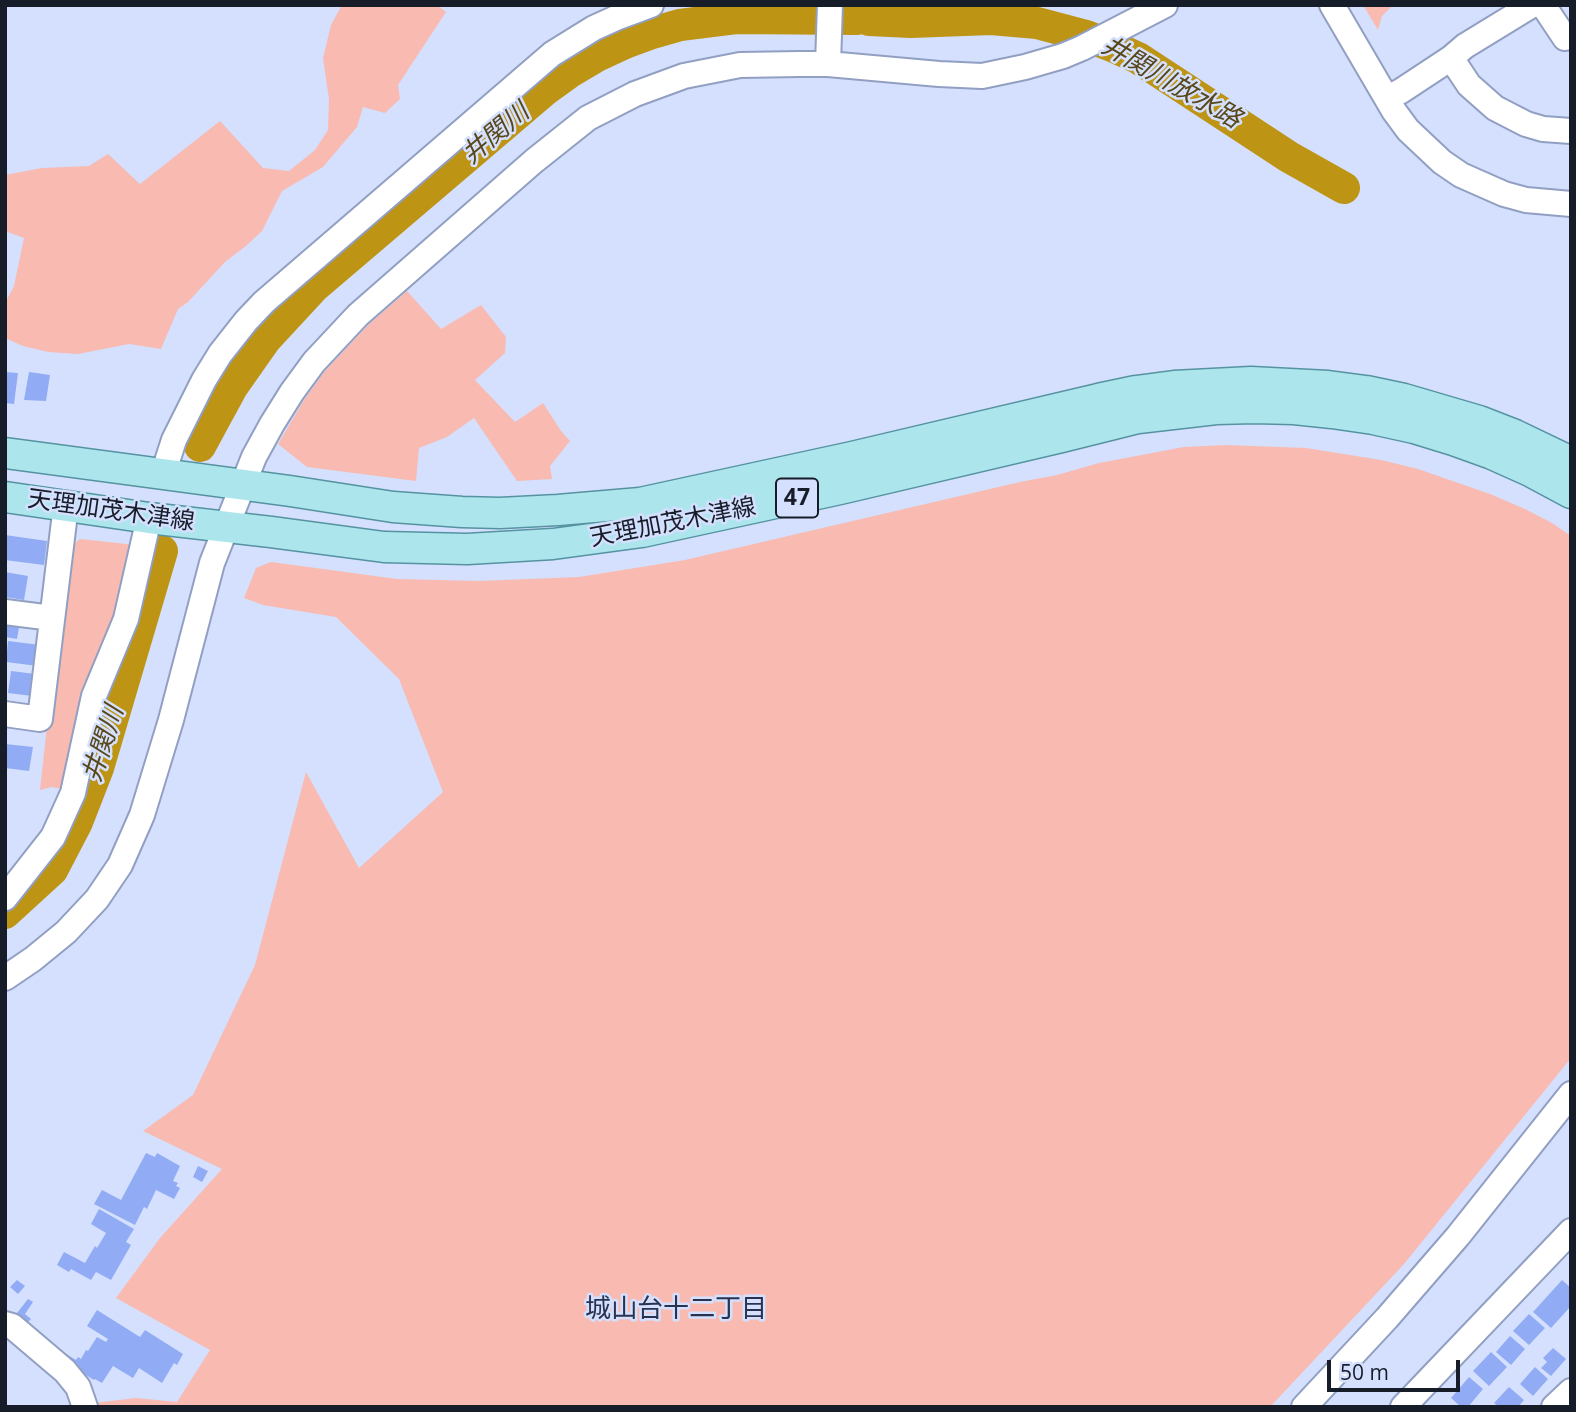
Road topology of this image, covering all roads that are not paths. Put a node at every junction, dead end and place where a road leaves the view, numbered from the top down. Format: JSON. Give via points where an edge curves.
{"nodes":[{"id":1,"x":651,"y":5,"type":"edge"},
{"id":2,"x":830,"y":5,"type":"edge"},
{"id":3,"x":1332,"y":5,"type":"edge"},
{"id":4,"x":1348,"y":5,"type":"edge"},
{"id":5,"x":1532,"y":5,"type":"edge"},
{"id":6,"x":1543,"y":5,"type":"edge"},
{"id":7,"x":1161,"y":7,"type":"edge"},
{"id":8,"x":1571,"y":34,"type":"edge"},
{"id":9,"x":829,"y":52,"type":"junction"},
{"id":10,"x":1451,"y":58,"type":"junction"},
{"id":11,"x":1394,"y":94,"type":"junction"},
{"id":12,"x":1571,"y":131,"type":"edge"},
{"id":13,"x":1571,"y":195,"type":"edge"},
{"id":14,"x":1571,"y":204,"type":"edge"},
{"id":15,"x":5,"y":453,"type":"edge"},
{"id":16,"x":1571,"y":462,"type":"edge"},
{"id":17,"x":163,"y":474,"type":"junction"},
{"id":18,"x":243,"y":485,"type":"junction"},
{"id":19,"x":1571,"y":493,"type":"edge"},
{"id":20,"x":5,"y":497,"type":"edge"},
{"id":21,"x":66,"y":505,"type":"junction"},
{"id":22,"x":149,"y":518,"type":"junction"},
{"id":23,"x":226,"y":527,"type":"junction"},
{"id":24,"x":5,"y":612,"type":"edge"},
{"id":25,"x":52,"y":618,"type":"junction"},
{"id":26,"x":5,"y":714,"type":"edge"},
{"id":27,"x":5,"y":898,"type":"edge"},
{"id":28,"x":5,"y":978,"type":"edge"},
{"id":29,"x":1571,"y":1094,"type":"edge"},
{"id":30,"x":1566,"y":1245,"type":"edge"},
{"id":31,"x":5,"y":1324,"type":"edge"},
{"id":32,"x":1571,"y":1391,"type":"edge"},
{"id":33,"x":85,"y":1407,"type":"edge"},
{"id":34,"x":1304,"y":1407,"type":"edge"},
{"id":35,"x":1403,"y":1407,"type":"edge"},
{"id":36,"x":1554,"y":1407,"type":"edge"}],
"edges":[{"from":1,"to":17,"type":"street","via":[[594,28],[552,54],[264,302],[204,380],[174,440]]},
{"from":2,"to":9,"type":"street"},
{"from":3,"to":11,"type":"street"},
{"from":4,"to":11,"type":"street"},
{"from":5,"to":10,"type":"street"},
{"from":6,"to":8,"type":"street","via":[[1565,38]]},
{"from":7,"to":9,"type":"street","via":[[1082,48],[982,76],[939,74]]},
{"from":9,"to":18,"type":"street","via":[[710,70],[659,84],[588,118],[335,338],[292,392]]},
{"from":10,"to":11,"type":"street"},
{"from":10,"to":12,"type":"street","via":[[1469,85],[1495,108],[1526,124]]},
{"from":11,"to":13,"type":"street","via":[[1430,134],[1470,167],[1529,191]]},
{"from":11,"to":14,"type":"street","via":[[1394,111],[1408,130],[1461,175],[1526,200]]},
{"from":15,"to":17,"type":"main road","name":"天理加茂木津線","number":"47"},
{"from":16,"to":18,"type":"main road","name":"天理加茂木津線","number":"47","via":[[1479,421],[1404,399],[1328,386],[1251,382],[1174,386],[1098,399],[640,503],[462,512]]},
{"from":17,"to":18,"type":"main road","name":"天理加茂木津線","number":"47"},
{"from":18,"to":23,"type":"street"},
{"from":19,"to":23,"type":"main road","name":"天理加茂木津線","number":"47","via":[[1492,454],[1414,428],[1332,412],[1254,408],[1138,418],[840,489],[598,539],[425,549]]},
{"from":20,"to":21,"type":"main road","name":"天理加茂木津線","number":"47"},
{"from":21,"to":22,"type":"main road","name":"天理加茂木津線","number":"47"},
{"from":21,"to":25,"type":"street"},
{"from":22,"to":23,"type":"main road","name":"天理加茂木津線","number":"47"},
{"from":22,"to":27,"type":"street","via":[[126,619],[93,696],[73,793],[52,837]]},
{"from":23,"to":28,"type":"street","via":[[142,815],[120,865],[66,932]]},
{"from":24,"to":25,"type":"street"},
{"from":25,"to":26,"type":"street","via":[[40,719]]},
{"from":29,"to":34,"type":"street","via":[[1458,1236]]},
{"from":30,"to":35,"type":"street"},
{"from":31,"to":33,"type":"street","via":[[65,1371],[78,1387]]},
{"from":32,"to":36,"type":"street"}]}
